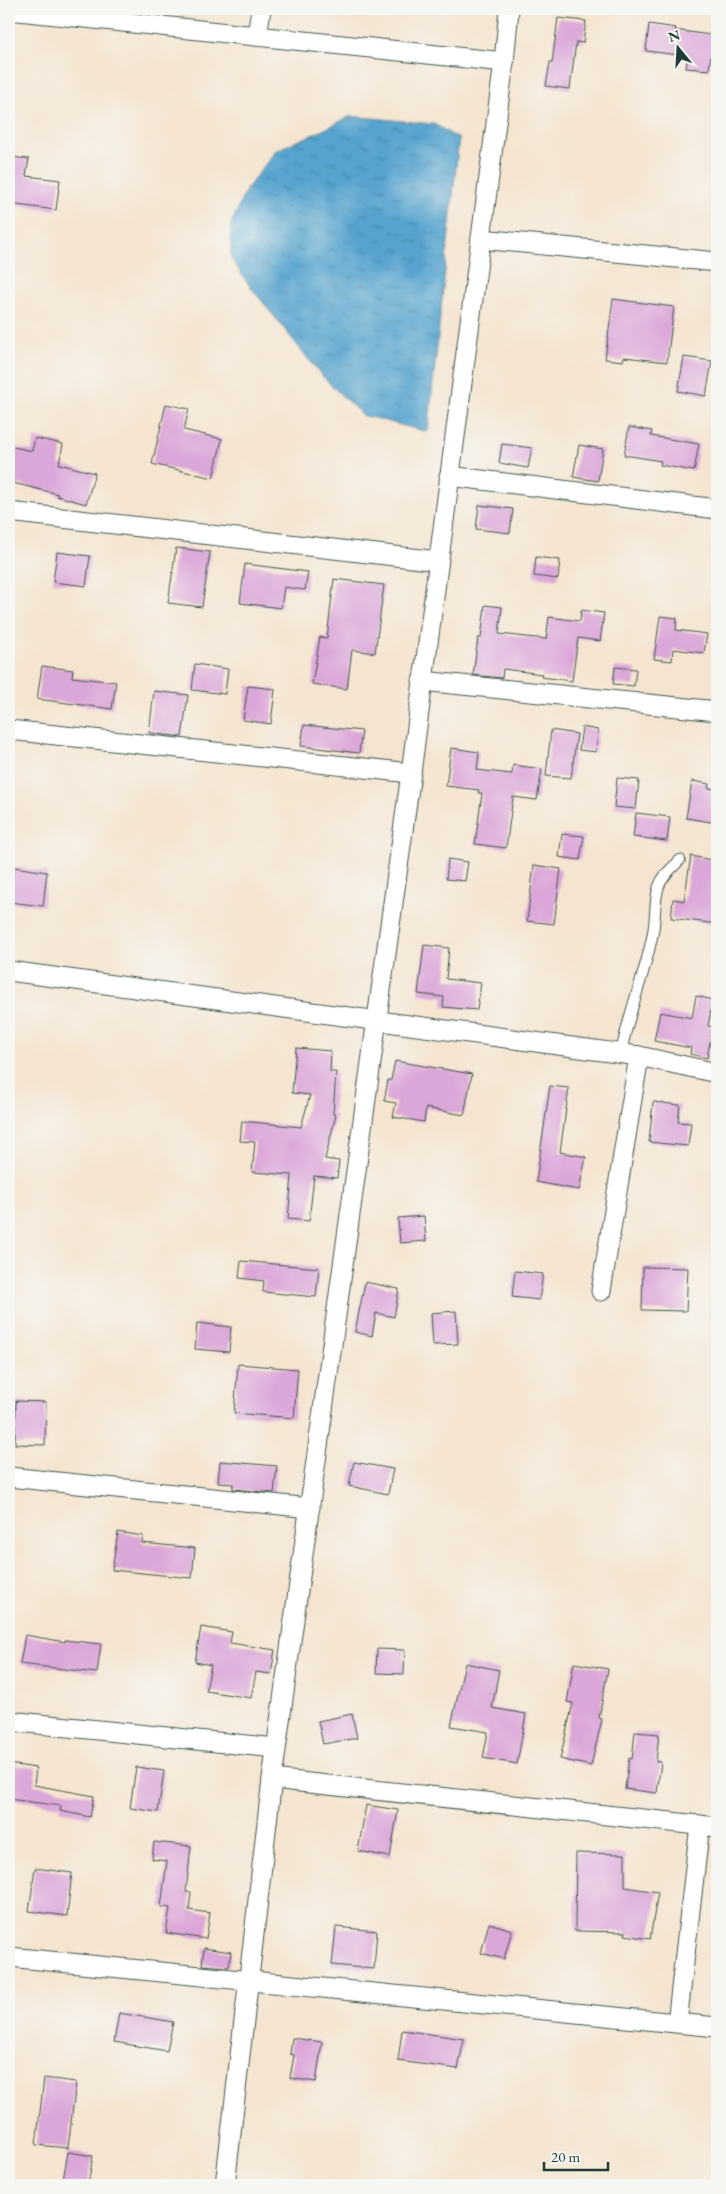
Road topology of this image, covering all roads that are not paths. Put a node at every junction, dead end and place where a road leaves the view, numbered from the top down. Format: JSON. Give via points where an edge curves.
{"nodes":[{"id":1,"x":261,"y":9,"type":"edge"},
{"id":2,"x":509,"y":9,"type":"edge"},
{"id":3,"x":9,"y":10,"type":"edge"},
{"id":4,"x":52,"y":11,"type":"edge"},
{"id":5,"x":257,"y":36,"type":"junction"},
{"id":6,"x":504,"y":62,"type":"junction"},
{"id":7,"x":481,"y":239,"type":"junction"},
{"id":8,"x":717,"y":262,"type":"edge"},
{"id":9,"x":449,"y":476,"type":"junction"},
{"id":10,"x":717,"y":509,"type":"edge"},
{"id":11,"x":9,"y":512,"type":"edge"},
{"id":12,"x":438,"y":560,"type":"junction"},
{"id":13,"x":422,"y":681,"type":"junction"},
{"id":14,"x":717,"y":711,"type":"edge"},
{"id":15,"x":9,"y":730,"type":"edge"},
{"id":16,"x":411,"y":773,"type":"junction"},
{"id":17,"x":680,"y":860,"type":"dead end"},
{"id":18,"x":9,"y":971,"type":"edge"},
{"id":19,"x":377,"y":1020,"type":"junction"},
{"id":20,"x":630,"y":1055,"type":"junction"},
{"id":21,"x":717,"y":1072,"type":"edge"},
{"id":22,"x":602,"y":1291,"type":"dead end"},
{"id":23,"x":9,"y":1477,"type":"edge"},
{"id":24,"x":310,"y":1508,"type":"junction"},
{"id":25,"x":9,"y":1721,"type":"edge"},
{"id":26,"x":276,"y":1748,"type":"junction"},
{"id":27,"x":272,"y":1779,"type":"junction"},
{"id":28,"x":708,"y":1826,"type":"edge"},
{"id":29,"x":9,"y":1958,"type":"edge"},
{"id":30,"x":249,"y":1980,"type":"junction"},
{"id":31,"x":677,"y":2023,"type":"junction"},
{"id":32,"x":717,"y":2027,"type":"edge"},
{"id":33,"x":225,"y":2185,"type":"edge"}],
"edges":[{"from":1,"to":5,"type":"street"},
{"from":2,"to":6,"type":"street"},
{"from":3,"to":4,"type":"street"},
{"from":4,"to":5,"type":"street"},
{"from":5,"to":6,"type":"street"},
{"from":6,"to":7,"type":"street"},
{"from":7,"to":8,"type":"street"},
{"from":7,"to":9,"type":"street"},
{"from":9,"to":10,"type":"street"},
{"from":9,"to":12,"type":"street"},
{"from":11,"to":12,"type":"street"},
{"from":12,"to":13,"type":"street"},
{"from":13,"to":14,"type":"street"},
{"from":13,"to":16,"type":"street"},
{"from":15,"to":16,"type":"street"},
{"from":16,"to":19,"type":"street"},
{"from":17,"to":20,"type":"lane","via":[[659,887],[653,932],[626,1025]]},
{"from":18,"to":19,"type":"street"},
{"from":19,"to":20,"type":"street"},
{"from":19,"to":24,"type":"street"},
{"from":20,"to":21,"type":"street"},
{"from":20,"to":22,"type":"street"},
{"from":23,"to":24,"type":"street"},
{"from":24,"to":26,"type":"street"},
{"from":25,"to":26,"type":"street"},
{"from":26,"to":27,"type":"street"},
{"from":27,"to":28,"type":"street"},
{"from":27,"to":30,"type":"street"},
{"from":28,"to":31,"type":"street"},
{"from":29,"to":30,"type":"street"},
{"from":30,"to":31,"type":"street"},
{"from":30,"to":33,"type":"street"},
{"from":31,"to":32,"type":"street"}]}
